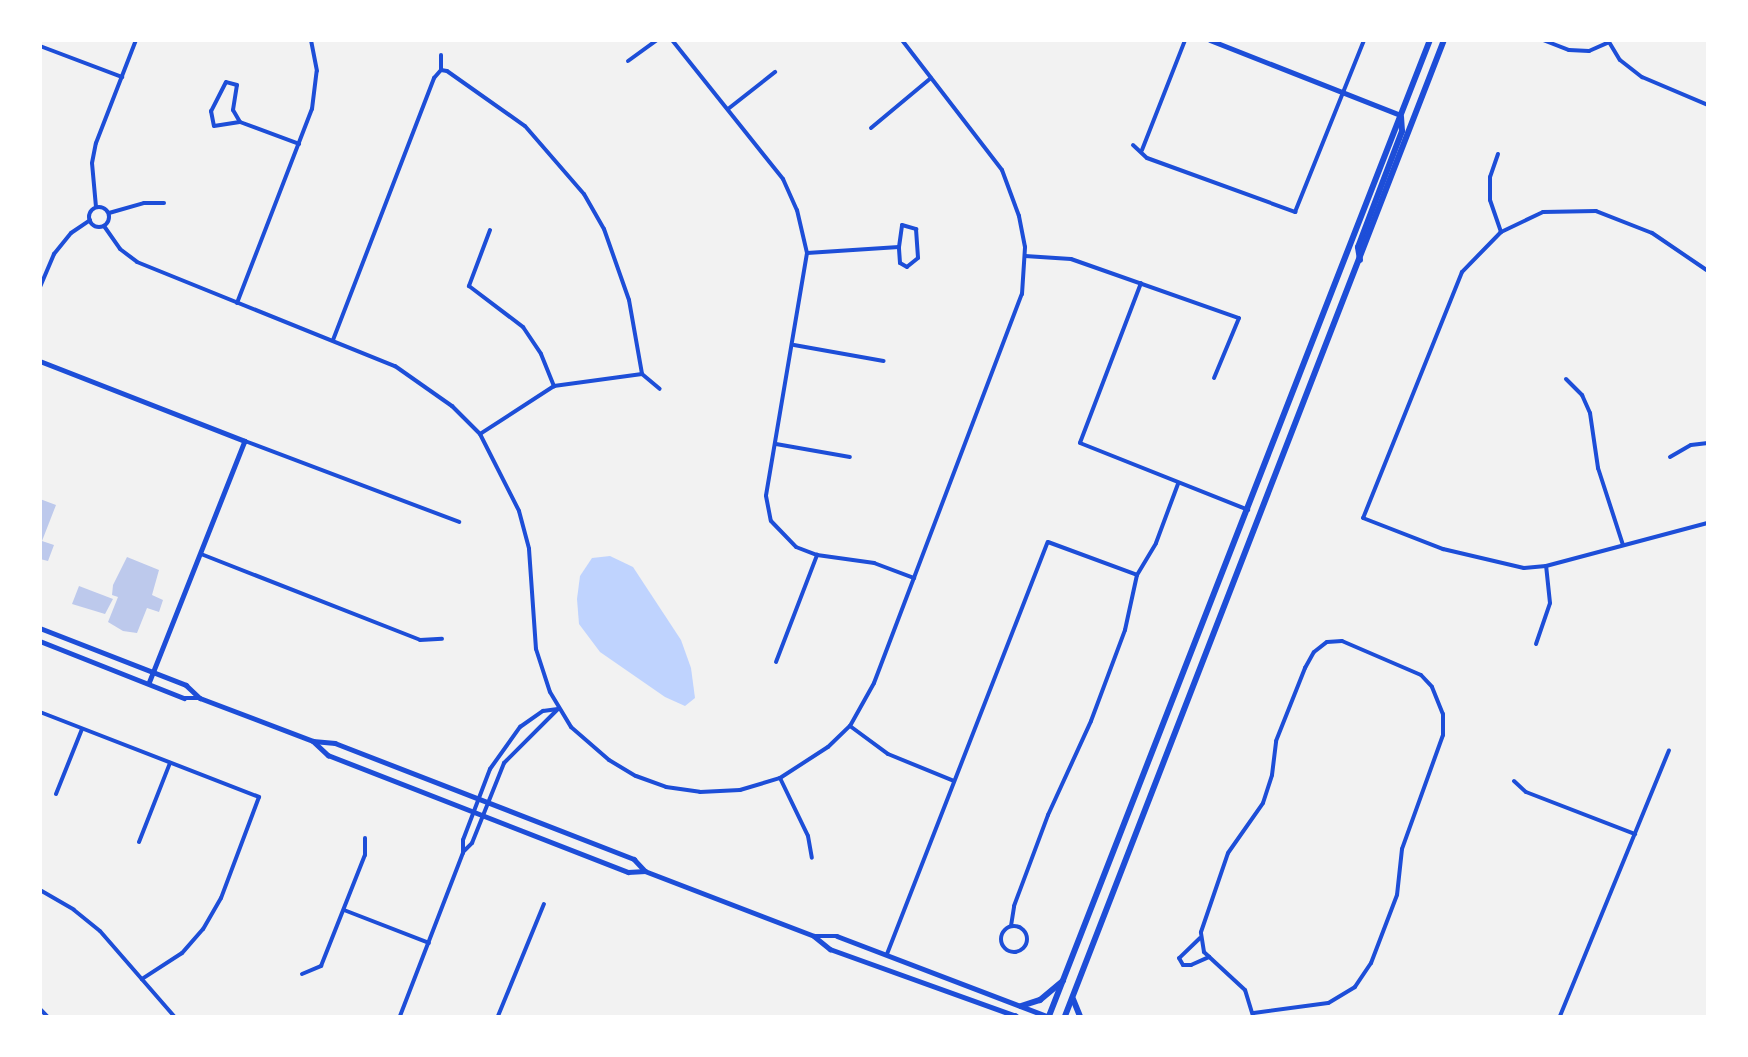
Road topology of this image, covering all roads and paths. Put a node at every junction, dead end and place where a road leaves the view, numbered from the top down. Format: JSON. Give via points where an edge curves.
{"nodes":[{"id":1,"x":136,"y":40,"type":"edge"},
{"id":2,"x":311,"y":40,"type":"edge"},
{"id":3,"x":657,"y":40,"type":"edge"},
{"id":4,"x":672,"y":40,"type":"edge"},
{"id":5,"x":902,"y":40,"type":"edge"},
{"id":6,"x":1185,"y":40,"type":"edge"},
{"id":7,"x":1210,"y":40,"type":"edge"},
{"id":8,"x":1364,"y":40,"type":"edge"},
{"id":9,"x":1430,"y":40,"type":"edge"},
{"id":10,"x":1444,"y":40,"type":"edge"},
{"id":11,"x":1543,"y":40,"type":"edge"},
{"id":12,"x":1609,"y":41,"type":"edge"},
{"id":13,"x":40,"y":46,"type":"edge"},
{"id":14,"x":441,"y":55,"type":"dead end"},
{"id":15,"x":628,"y":62,"type":"dead end"},
{"id":16,"x":441,"y":70,"type":"junction"},
{"id":17,"x":775,"y":72,"type":"dead end"},
{"id":18,"x":122,"y":77,"type":"junction"},
{"id":19,"x":931,"y":78,"type":"junction"},
{"id":20,"x":1342,"y":92,"type":"junction"},
{"id":21,"x":1707,"y":105,"type":"edge"},
{"id":22,"x":728,"y":109,"type":"junction"},
{"id":23,"x":1400,"y":115,"type":"junction"},
{"id":24,"x":240,"y":122,"type":"junction"},
{"id":25,"x":871,"y":128,"type":"dead end"},
{"id":26,"x":298,"y":144,"type":"junction"},
{"id":27,"x":1133,"y":145,"type":"dead end"},
{"id":28,"x":1142,"y":150,"type":"junction"},
{"id":29,"x":1497,"y":154,"type":"dead end"},
{"id":30,"x":164,"y":203,"type":"dead end"},
{"id":31,"x":96,"y":207,"type":"junction"},
{"id":32,"x":1286,"y":211,"type":"junction"},
{"id":33,"x":109,"y":213,"type":"junction"},
{"id":34,"x":1283,"y":218,"type":"dead end"},
{"id":35,"x":90,"y":220,"type":"junction"},
{"id":36,"x":104,"y":226,"type":"junction"},
{"id":37,"x":490,"y":230,"type":"dead end"},
{"id":38,"x":1501,"y":232,"type":"junction"},
{"id":39,"x":898,"y":247,"type":"junction"},
{"id":40,"x":807,"y":252,"type":"junction"},
{"id":41,"x":1025,"y":256,"type":"junction"},
{"id":42,"x":1360,"y":260,"type":"junction"},
{"id":43,"x":1707,"y":271,"type":"edge"},
{"id":44,"x":1141,"y":283,"type":"junction"},
{"id":45,"x":40,"y":287,"type":"edge"},
{"id":46,"x":237,"y":303,"type":"junction"},
{"id":47,"x":333,"y":340,"type":"junction"},
{"id":48,"x":794,"y":345,"type":"junction"},
{"id":49,"x":40,"y":361,"type":"edge"},
{"id":50,"x":884,"y":362,"type":"dead end"},
{"id":51,"x":642,"y":374,"type":"junction"},
{"id":52,"x":1214,"y":378,"type":"dead end"},
{"id":53,"x":1566,"y":379,"type":"dead end"},
{"id":54,"x":554,"y":386,"type":"junction"},
{"id":55,"x":660,"y":389,"type":"dead end"},
{"id":56,"x":480,"y":434,"type":"junction"},
{"id":57,"x":245,"y":441,"type":"junction"},
{"id":58,"x":1707,"y":443,"type":"edge"},
{"id":59,"x":776,"y":444,"type":"junction"},
{"id":60,"x":850,"y":457,"type":"dead end"},
{"id":61,"x":1670,"y":457,"type":"dead end"},
{"id":62,"x":1178,"y":484,"type":"junction"},
{"id":63,"x":1249,"y":510,"type":"junction"},
{"id":64,"x":459,"y":522,"type":"dead end"},
{"id":65,"x":1707,"y":523,"type":"edge"},
{"id":66,"x":1623,"y":545,"type":"junction"},
{"id":67,"x":201,"y":554,"type":"junction"},
{"id":68,"x":817,"y":555,"type":"junction"},
{"id":69,"x":1546,"y":566,"type":"junction"},
{"id":70,"x":1137,"y":575,"type":"junction"},
{"id":71,"x":915,"y":578,"type":"junction"},
{"id":72,"x":40,"y":628,"type":"edge"},
{"id":73,"x":442,"y":639,"type":"dead end"},
{"id":74,"x":40,"y":641,"type":"edge"},
{"id":75,"x":1536,"y":644,"type":"dead end"},
{"id":76,"x":776,"y":662,"type":"dead end"},
{"id":77,"x":153,"y":672,"type":"junction"},
{"id":78,"x":149,"y":683,"type":"junction"},
{"id":79,"x":200,"y":698,"type":"junction"},
{"id":80,"x":558,"y":709,"type":"junction"},
{"id":81,"x":40,"y":712,"type":"edge"},
{"id":82,"x":850,"y":726,"type":"junction"},
{"id":83,"x":82,"y":729,"type":"junction"},
{"id":84,"x":313,"y":741,"type":"junction"},
{"id":85,"x":1669,"y":750,"type":"dead end"},
{"id":86,"x":170,"y":763,"type":"junction"},
{"id":87,"x":780,"y":778,"type":"junction"},
{"id":88,"x":954,"y":781,"type":"junction"},
{"id":89,"x":1514,"y":781,"type":"dead end"},
{"id":90,"x":56,"y":794,"type":"dead end"},
{"id":91,"x":478,"y":799,"type":"junction"},
{"id":92,"x":488,"y":803,"type":"junction"},
{"id":93,"x":473,"y":812,"type":"junction"},
{"id":94,"x":483,"y":816,"type":"junction"},
{"id":95,"x":1635,"y":834,"type":"junction"},
{"id":96,"x":365,"y":838,"type":"dead end"},
{"id":97,"x":139,"y":842,"type":"dead end"},
{"id":98,"x":463,"y":853,"type":"junction"},
{"id":99,"x":812,"y":858,"type":"dead end"},
{"id":100,"x":645,"y":871,"type":"junction"},
{"id":101,"x":40,"y":890,"type":"edge"},
{"id":102,"x":544,"y":904,"type":"dead end"},
{"id":103,"x":344,"y":910,"type":"junction"},
{"id":104,"x":1011,"y":926,"type":"junction"},
{"id":105,"x":814,"y":936,"type":"junction"},
{"id":106,"x":1200,"y":938,"type":"junction"},
{"id":107,"x":429,"y":943,"type":"junction"},
{"id":108,"x":887,"y":954,"type":"junction"},
{"id":109,"x":1209,"y":957,"type":"junction"},
{"id":110,"x":302,"y":974,"type":"dead end"},
{"id":111,"x":142,"y":979,"type":"junction"},
{"id":112,"x":1064,"y":981,"type":"junction"},
{"id":113,"x":1073,"y":999,"type":"junction"},
{"id":114,"x":1021,"y":1006,"type":"junction"},
{"id":115,"x":40,"y":1009,"type":"edge"},
{"id":116,"x":1254,"y":1015,"type":"edge"},
{"id":117,"x":1015,"y":1016,"type":"edge"},
{"id":118,"x":47,"y":1017,"type":"edge"},
{"id":119,"x":174,"y":1017,"type":"edge"},
{"id":120,"x":400,"y":1017,"type":"edge"},
{"id":121,"x":498,"y":1017,"type":"edge"},
{"id":122,"x":1048,"y":1017,"type":"edge"},
{"id":123,"x":1065,"y":1017,"type":"edge"},
{"id":124,"x":1080,"y":1017,"type":"edge"},
{"id":125,"x":1560,"y":1017,"type":"edge"}],
"edges":[{"from":1,"to":18,"type":"street"},
{"from":2,"to":26,"type":"street","via":[[316,86]]},
{"from":3,"to":15,"type":"street"},
{"from":4,"to":22,"type":"street"},
{"from":5,"to":19,"type":"street"},
{"from":6,"to":28,"type":"street"},
{"from":7,"to":20,"type":"main road"},
{"from":8,"to":20,"type":"street"},
{"from":9,"to":23,"type":"highway"},
{"from":10,"to":42,"type":"highway"},
{"from":11,"to":12,"type":"street","via":[[1579,51]]},
{"from":12,"to":21,"type":"street","via":[[1620,60],[1642,77]]},
{"from":13,"to":18,"type":"street"},
{"from":14,"to":16,"type":"street"},
{"from":16,"to":47,"type":"street","via":[[434,78]]},
{"from":16,"to":51,"type":"street","via":[[525,126],[584,194],[604,229],[629,300]]},
{"from":17,"to":22,"type":"street"},
{"from":18,"to":31,"type":"street","via":[[92,163]]},
{"from":19,"to":25,"type":"street"},
{"from":19,"to":41,"type":"street","via":[[1002,170],[1019,216]]},
{"from":20,"to":23,"type":"main road"},
{"from":20,"to":32,"type":"street","via":[[1296,212]]},
{"from":22,"to":40,"type":"street","via":[[783,179],[797,210]]},
{"from":23,"to":42,"type":"highway","via":[[1402,131],[1358,247]]},
{"from":23,"to":63,"type":"highway"},
{"from":24,"to":24,"type":"street","via":[[233,110],[237,85],[226,82],[210,120],[217,127]]},
{"from":24,"to":26,"type":"street"},
{"from":26,"to":46,"type":"street"},
{"from":27,"to":28,"type":"street"},
{"from":28,"to":32,"type":"street","via":[[1147,158]]},
{"from":29,"to":38,"type":"street","via":[[1490,177],[1490,200]]},
{"from":30,"to":33,"type":"street","via":[[144,203]]},
{"from":31,"to":33,"type":"street"},
{"from":31,"to":35,"type":"street"},
{"from":32,"to":34,"type":"street"},
{"from":33,"to":36,"type":"street"},
{"from":35,"to":36,"type":"street","via":[[94,225]]},
{"from":35,"to":45,"type":"street","via":[[54,254]]},
{"from":36,"to":46,"type":"street","via":[[120,249],[137,262]]},
{"from":37,"to":54,"type":"street","via":[[469,286],[523,327],[541,354]]},
{"from":38,"to":43,"type":"street","via":[[1543,212],[1596,211],[1652,233]]},
{"from":38,"to":69,"type":"street","via":[[1462,272],[1363,518],[1443,549],[1524,568]]},
{"from":39,"to":39,"type":"street","via":[[900,263],[914,265],[918,258],[916,229],[902,225]]},
{"from":39,"to":40,"type":"street"},
{"from":40,"to":48,"type":"street"},
{"from":41,"to":44,"type":"street","via":[[1071,260]]},
{"from":41,"to":71,"type":"street","via":[[1022,294],[1010,333]]},
{"from":42,"to":113,"type":"highway"},
{"from":44,"to":52,"type":"street","via":[[1239,318]]},
{"from":44,"to":62,"type":"street","via":[[1080,443]]},
{"from":46,"to":47,"type":"street"},
{"from":47,"to":56,"type":"street","via":[[395,366],[427,386]]},
{"from":48,"to":50,"type":"street"},
{"from":48,"to":59,"type":"street"},
{"from":49,"to":57,"type":"main road"},
{"from":51,"to":54,"type":"street"},
{"from":51,"to":55,"type":"street"},
{"from":53,"to":66,"type":"street","via":[[1582,395],[1590,413],[1598,468]]},
{"from":54,"to":56,"type":"street"},
{"from":56,"to":80,"type":"street","via":[[519,511],[529,549],[536,649]]},
{"from":57,"to":64,"type":"street"},
{"from":57,"to":67,"type":"main road"},
{"from":58,"to":61,"type":"street","via":[[1691,445]]},
{"from":59,"to":60,"type":"street"},
{"from":59,"to":68,"type":"street","via":[[766,496],[771,521],[790,543]]},
{"from":62,"to":63,"type":"street"},
{"from":62,"to":70,"type":"street","via":[[1156,543]]},
{"from":63,"to":112,"type":"highway"},
{"from":65,"to":66,"type":"street"},
{"from":66,"to":69,"type":"street"},
{"from":67,"to":73,"type":"street","via":[[420,640]]},
{"from":67,"to":77,"type":"main road"},
{"from":68,"to":71,"type":"street","via":[[860,559]]},
{"from":68,"to":76,"type":"street"},
{"from":69,"to":75,"type":"street","via":[[1550,603]]},
{"from":70,"to":88,"type":"street","via":[[1048,542]]},
{"from":70,"to":104,"type":"street","via":[[1125,630],[1091,722],[1047,814],[1014,906]]},
{"from":71,"to":82,"type":"street","via":[[874,683]]},
{"from":72,"to":77,"type":"main road"},
{"from":74,"to":78,"type":"main road"},
{"from":77,"to":78,"type":"main road"},
{"from":77,"to":79,"type":"main road","via":[[186,686]]},
{"from":78,"to":79,"type":"main road","via":[[184,698]]},
{"from":79,"to":84,"type":"main road"},
{"from":80,"to":87,"type":"street","via":[[571,727],[609,760],[666,787],[700,792],[740,790]]},
{"from":80,"to":91,"type":"street","via":[[543,711],[520,727],[501,748]]},
{"from":80,"to":92,"type":"street","via":[[504,763]]},
{"from":81,"to":83,"type":"street"},
{"from":82,"to":87,"type":"street","via":[[828,747]]},
{"from":82,"to":88,"type":"street","via":[[888,754]]},
{"from":83,"to":86,"type":"street"},
{"from":83,"to":90,"type":"street"},
{"from":84,"to":91,"type":"main road","via":[[335,743]]},
{"from":84,"to":93,"type":"main road","via":[[328,755]]},
{"from":85,"to":95,"type":"street"},
{"from":86,"to":97,"type":"street"},
{"from":86,"to":111,"type":"street","via":[[259,797],[221,898],[203,929],[182,953]]},
{"from":87,"to":99,"type":"street","via":[[808,836]]},
{"from":88,"to":108,"type":"street"},
{"from":89,"to":95,"type":"street","via":[[1526,792]]},
{"from":91,"to":92,"type":"main road"},
{"from":91,"to":93,"type":"street"},
{"from":92,"to":94,"type":"street"},
{"from":92,"to":100,"type":"main road","via":[[634,860]]},
{"from":93,"to":94,"type":"main road"},
{"from":93,"to":98,"type":"street","via":[[463,840]]},
{"from":94,"to":98,"type":"street","via":[[472,843]]},
{"from":94,"to":100,"type":"main road","via":[[628,872]]},
{"from":95,"to":125,"type":"street"},
{"from":96,"to":103,"type":"street","via":[[365,855]]},
{"from":98,"to":107,"type":"street"},
{"from":100,"to":105,"type":"main road"},
{"from":101,"to":111,"type":"street","via":[[75,910],[100,931]]},
{"from":102,"to":121,"type":"street"},
{"from":103,"to":107,"type":"street"},
{"from":103,"to":110,"type":"street","via":[[321,966]]},
{"from":104,"to":104,"type":"street","via":[[1003,931],[1002,944],[1009,951],[1022,950],[1026,934]]},
{"from":105,"to":108,"type":"main road","via":[[837,936]]},
{"from":105,"to":117,"type":"main road","via":[[830,949]]},
{"from":106,"to":109,"type":"street"},
{"from":106,"to":109,"type":"street","via":[[1179,958],[1183,965],[1191,965]]},
{"from":106,"to":116,"type":"street","via":[[1228,853],[1263,803],[1272,775],[1276,741],[1314,652],[1327,642],[1342,641],[1406,666],[1432,687],[1443,714],[1443,735],[1402,849],[1397,895],[1371,963],[1355,987],[1328,1003]]},
{"from":107,"to":120,"type":"street"},
{"from":108,"to":114,"type":"main road"},
{"from":109,"to":116,"type":"street","via":[[1245,990]]},
{"from":111,"to":119,"type":"street"},
{"from":112,"to":114,"type":"highway","via":[[1040,1000]]},
{"from":112,"to":122,"type":"highway"},
{"from":113,"to":123,"type":"highway"},
{"from":113,"to":124,"type":"highway"},
{"from":114,"to":122,"type":"main road"},
{"from":115,"to":118,"type":"street"}]}
